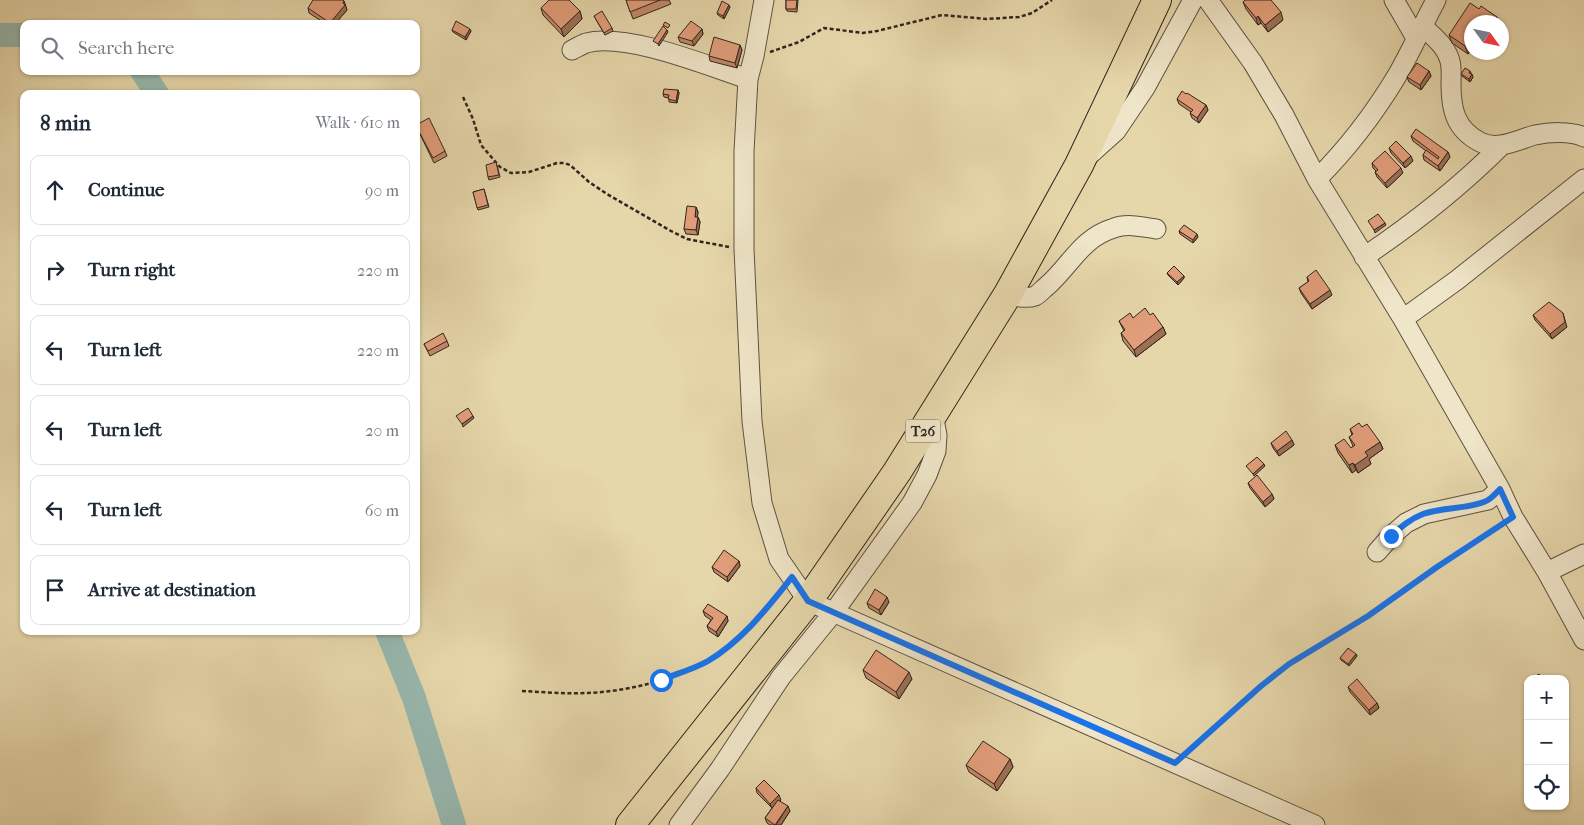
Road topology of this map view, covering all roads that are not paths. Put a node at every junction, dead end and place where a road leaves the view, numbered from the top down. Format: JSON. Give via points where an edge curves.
{"nodes":[{"id":1,"x":764,"y":0,"type":"edge"},
{"id":2,"x":1157,"y":0,"type":"edge"},
{"id":3,"x":1193,"y":0,"type":"edge"},
{"id":4,"x":1208,"y":0,"type":"edge"},
{"id":5,"x":1394,"y":0,"type":"edge"},
{"id":6,"x":1436,"y":0,"type":"edge"},
{"id":7,"x":1419,"y":32,"type":"junction"},
{"id":8,"x":572,"y":50,"type":"dead end"},
{"id":9,"x":748,"y":79,"type":"junction"},
{"id":10,"x":1584,"y":137,"type":"edge"},
{"id":11,"x":1502,"y":145,"type":"junction"},
{"id":12,"x":1079,"y":165,"type":"junction"},
{"id":13,"x":1317,"y":179,"type":"junction"},
{"id":14,"x":1584,"y":179,"type":"edge"},
{"id":15,"x":1156,"y":229,"type":"dead end"},
{"id":16,"x":1364,"y":256,"type":"junction"},
{"id":17,"x":1008,"y":294,"type":"junction"},
{"id":18,"x":1403,"y":319,"type":"junction"},
{"id":19,"x":933,"y":414,"type":"junction"},
{"id":20,"x":1500,"y":489,"type":"junction"},
{"id":21,"x":1377,"y":552,"type":"dead end"},
{"id":22,"x":1583,"y":556,"type":"edge"},
{"id":23,"x":1547,"y":572,"type":"junction"},
{"id":24,"x":808,"y":601,"type":"junction"},
{"id":25,"x":833,"y":613,"type":"junction"},
{"id":26,"x":1584,"y":640,"type":"edge"},
{"id":27,"x":630,"y":825,"type":"edge"},
{"id":28,"x":678,"y":825,"type":"edge"},
{"id":29,"x":1315,"y":825,"type":"edge"}],
"edges":[{"from":1,"to":9,"type":"street"},
{"from":2,"to":12,"type":"highway","number":"T26"},
{"from":3,"to":12,"type":"street","via":[[1140,95],[1116,130]]},
{"from":4,"to":13,"type":"street","via":[[1253,63]]},
{"from":5,"to":7,"type":"street"},
{"from":6,"to":7,"type":"street"},
{"from":7,"to":11,"type":"street","via":[[1439,42],[1446,52],[1450,62],[1453,113],[1458,124],[1481,143]]},
{"from":7,"to":13,"type":"street","via":[[1396,78],[1370,116],[1339,157]]},
{"from":8,"to":9,"type":"street","via":[[587,43],[606,42],[648,47]]},
{"from":9,"to":24,"type":"street","via":[[744,249],[752,421],[762,503],[780,559]]},
{"from":10,"to":11,"type":"street","via":[[1568,133],[1537,135]]},
{"from":11,"to":16,"type":"street","via":[[1475,173]]},
{"from":12,"to":17,"type":"highway","number":"T26"},
{"from":13,"to":16,"type":"street"},
{"from":14,"to":18,"type":"street"},
{"from":15,"to":17,"type":"street","via":[[1115,227],[1094,236],[1035,296],[1022,298]]},
{"from":16,"to":18,"type":"street"},
{"from":17,"to":19,"type":"highway","number":"T26"},
{"from":18,"to":20,"type":"street"},
{"from":19,"to":24,"type":"highway","number":"T26"},
{"from":19,"to":25,"type":"street","via":[[936,452],[927,475],[891,534]]},
{"from":20,"to":21,"type":"street","via":[[1488,500],[1424,514],[1406,523]]},
{"from":20,"to":23,"type":"street"},
{"from":22,"to":23,"type":"street"},
{"from":23,"to":26,"type":"street"},
{"from":24,"to":25,"type":"street"},
{"from":24,"to":27,"type":"highway","number":"T26"},
{"from":25,"to":28,"type":"street","via":[[781,677]]},
{"from":25,"to":29,"type":"street"}]}
